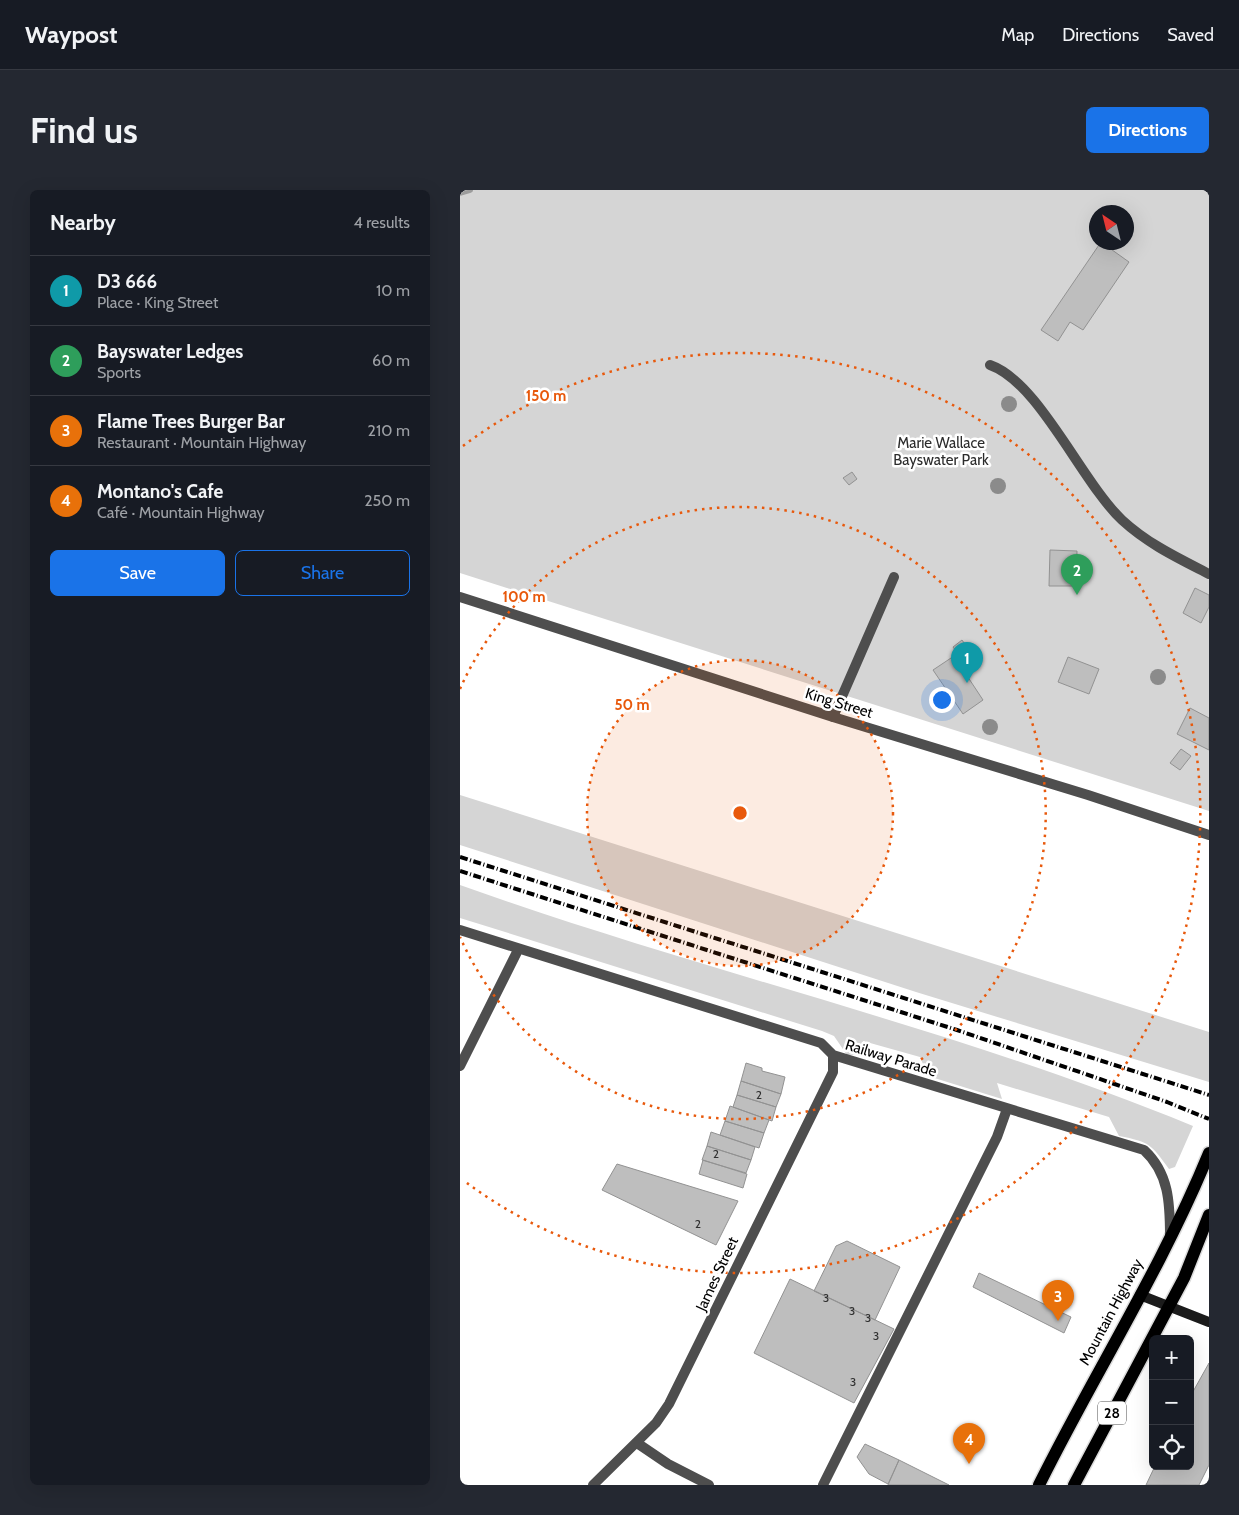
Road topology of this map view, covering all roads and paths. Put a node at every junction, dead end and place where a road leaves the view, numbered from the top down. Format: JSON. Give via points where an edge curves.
{"nodes":[{"id":1,"x":990,"y":365,"type":"dead end"},
{"id":2,"x":1209,"y":574,"type":"edge"},
{"id":3,"x":894,"y":577,"type":"dead end"},
{"id":4,"x":460,"y":598,"type":"edge"},
{"id":5,"x":833,"y":717,"type":"junction"},
{"id":6,"x":1209,"y":835,"type":"edge"},
{"id":7,"x":460,"y":930,"type":"edge"},
{"id":8,"x":518,"y":950,"type":"junction"},
{"id":9,"x":832,"y":1055,"type":"junction"},
{"id":10,"x":460,"y":1066,"type":"edge"},
{"id":11,"x":1007,"y":1109,"type":"junction"},
{"id":12,"x":1208,"y":1154,"type":"edge"},
{"id":13,"x":1209,"y":1215,"type":"edge"},
{"id":14,"x":1170,"y":1236,"type":"junction"},
{"id":15,"x":1140,"y":1295,"type":"junction"},
{"id":16,"x":1168,"y":1306,"type":"junction"},
{"id":17,"x":1209,"y":1322,"type":"edge"},
{"id":18,"x":637,"y":1443,"type":"junction"},
{"id":19,"x":593,"y":1485,"type":"edge"},
{"id":20,"x":710,"y":1485,"type":"edge"},
{"id":21,"x":823,"y":1485,"type":"edge"},
{"id":22,"x":1039,"y":1485,"type":"edge"},
{"id":23,"x":1074,"y":1485,"type":"edge"}],
"edges":[{"from":1,"to":2,"type":"street","via":[[1025,388],[1096,489],[1122,520],[1154,546]]},
{"from":3,"to":5,"type":"street"},
{"from":4,"to":5,"type":"street","name":"King Street"},
{"from":5,"to":6,"type":"street","name":"King Street"},
{"from":7,"to":8,"type":"street","name":"Railway Parade"},
{"from":8,"to":9,"type":"street","name":"Railway Parade","via":[[820,1043]]},
{"from":8,"to":10,"type":"street"},
{"from":9,"to":11,"type":"street","name":"Railway Parade"},
{"from":9,"to":18,"type":"street","name":"James Street","via":[[834,1072],[694,1359],[663,1414]]},
{"from":11,"to":14,"type":"street","name":"Railway Parade","via":[[1144,1150],[1159,1168],[1167,1188]]},
{"from":11,"to":21,"type":"street","via":[[997,1137]]},
{"from":12,"to":14,"type":"main road","name":"Mountain Highway","number":"28"},
{"from":13,"to":16,"type":"main road","number":"28","via":[[1184,1278]]},
{"from":14,"to":15,"type":"main road","name":"Mountain Highway","number":"28"},
{"from":15,"to":16,"type":"main road"},
{"from":15,"to":22,"type":"main road","name":"Mountain Highway","number":"28"},
{"from":16,"to":17,"type":"main road"},
{"from":16,"to":23,"type":"main road","number":"28"},
{"from":18,"to":19,"type":"street","name":"James Street"},
{"from":18,"to":20,"type":"street","via":[[668,1464]]}]}
